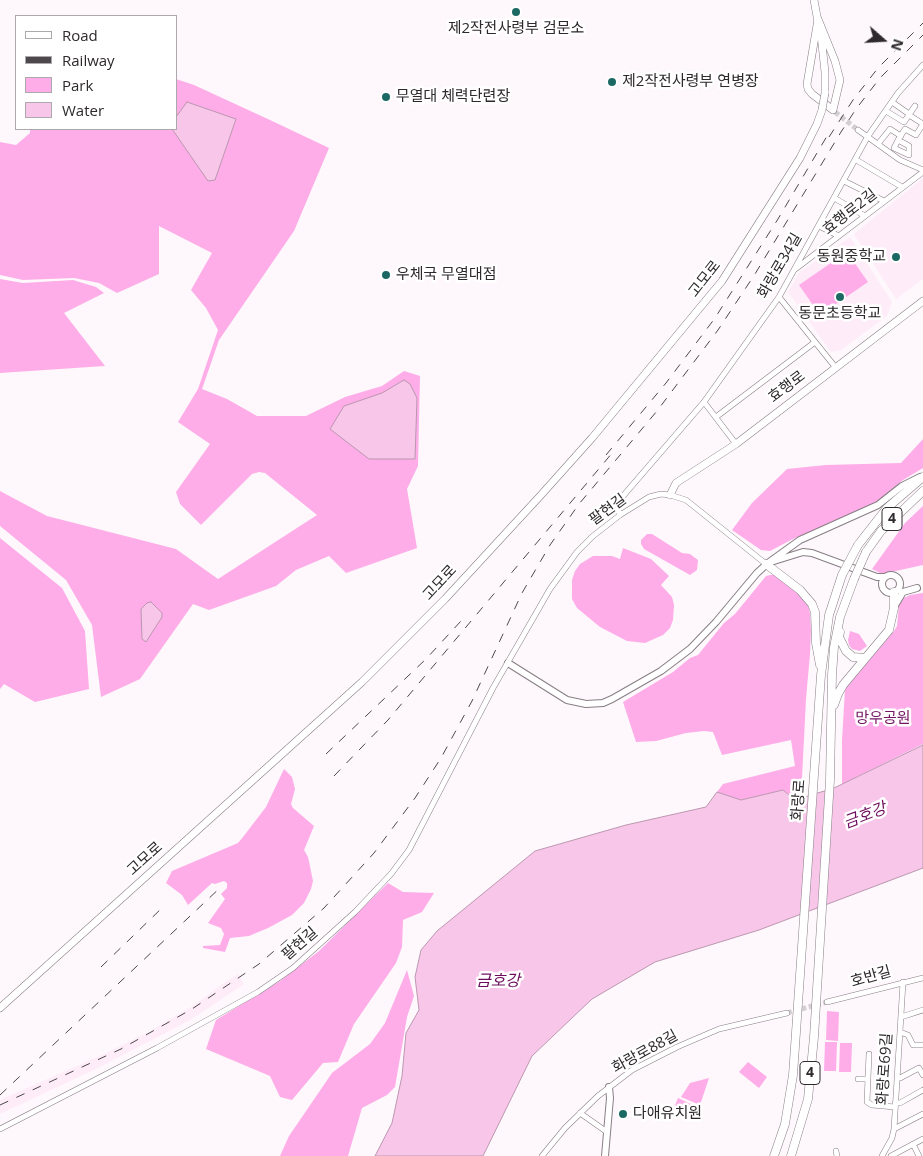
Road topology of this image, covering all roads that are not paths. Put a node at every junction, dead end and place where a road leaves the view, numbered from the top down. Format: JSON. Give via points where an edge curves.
{"nodes":[{"id":1,"x":814,"y":0,"type":"edge"},
{"id":2,"x":818,"y":19,"type":"junction"},
{"id":3,"x":923,"y":65,"type":"edge"},
{"id":4,"x":892,"y":102,"type":"junction"},
{"id":5,"x":916,"y":106,"type":"dead end"},
{"id":6,"x":886,"y":111,"type":"junction"},
{"id":7,"x":909,"y":115,"type":"junction"},
{"id":8,"x":923,"y":124,"type":"edge"},
{"id":9,"x":858,"y":130,"type":"tunnel mouth"},
{"id":10,"x":868,"y":136,"type":"junction"},
{"id":11,"x":878,"y":144,"type":"junction"},
{"id":12,"x":858,"y":161,"type":"dead end"},
{"id":13,"x":923,"y":171,"type":"edge"},
{"id":14,"x":846,"y":182,"type":"dead end"},
{"id":15,"x":902,"y":187,"type":"junction"},
{"id":16,"x":836,"y":200,"type":"dead end"},
{"id":17,"x":884,"y":201,"type":"junction"},
{"id":18,"x":865,"y":216,"type":"junction"},
{"id":19,"x":821,"y":227,"type":"dead end"},
{"id":20,"x":839,"y":236,"type":"junction"},
{"id":21,"x":792,"y":272,"type":"junction"},
{"id":22,"x":779,"y":297,"type":"junction"},
{"id":23,"x":923,"y":302,"type":"edge"},
{"id":24,"x":814,"y":342,"type":"junction"},
{"id":25,"x":836,"y":368,"type":"junction"},
{"id":26,"x":704,"y":402,"type":"junction"},
{"id":27,"x":716,"y":418,"type":"junction"},
{"id":28,"x":736,"y":444,"type":"junction"},
{"id":29,"x":923,"y":476,"type":"edge"},
{"id":30,"x":923,"y":491,"type":"edge"},
{"id":31,"x":670,"y":495,"type":"junction"},
{"id":32,"x":620,"y":515,"type":"junction"},
{"id":33,"x":767,"y":563,"type":"junction"},
{"id":34,"x":877,"y":577,"type":"junction"},
{"id":35,"x":885,"y":577,"type":"junction"},
{"id":36,"x":883,"y":585,"type":"junction"},
{"id":37,"x":916,"y":587,"type":"edge"},
{"id":38,"x":895,"y":588,"type":"junction"},
{"id":39,"x":894,"y":606,"type":"junction"},
{"id":40,"x":840,"y":617,"type":"junction"},
{"id":41,"x":865,"y":658,"type":"junction"},
{"id":42,"x":508,"y":663,"type":"junction"},
{"id":43,"x":821,"y":675,"type":"junction"},
{"id":44,"x":831,"y":726,"type":"junction"},
{"id":45,"x":923,"y":978,"type":"edge"},
{"id":46,"x":903,"y":982,"type":"junction"},
{"id":47,"x":827,"y":1002,"type":"tunnel mouth"},
{"id":48,"x":0,"y":1008,"type":"edge"},
{"id":49,"x":923,"y":1010,"type":"edge"},
{"id":50,"x":787,"y":1013,"type":"tunnel mouth"},
{"id":51,"x":901,"y":1017,"type":"junction"},
{"id":52,"x":900,"y":1032,"type":"junction"},
{"id":53,"x":923,"y":1045,"type":"edge"},
{"id":54,"x":869,"y":1054,"type":"dead end"},
{"id":55,"x":923,"y":1075,"type":"edge"},
{"id":56,"x":897,"y":1078,"type":"junction"},
{"id":57,"x":858,"y":1079,"type":"dead end"},
{"id":58,"x":868,"y":1079,"type":"junction"},
{"id":59,"x":609,"y":1087,"type":"junction"},
{"id":60,"x":923,"y":1090,"type":"edge"},
{"id":61,"x":895,"y":1105,"type":"junction"},
{"id":62,"x":580,"y":1113,"type":"junction"},
{"id":63,"x":923,"y":1114,"type":"edge"},
{"id":64,"x":0,"y":1129,"type":"edge"},
{"id":65,"x":894,"y":1129,"type":"junction"},
{"id":66,"x":607,"y":1134,"type":"junction"},
{"id":67,"x":923,"y":1139,"type":"edge"},
{"id":68,"x":913,"y":1144,"type":"junction"},
{"id":69,"x":893,"y":1155,"type":"edge"},
{"id":70,"x":542,"y":1156,"type":"edge"},
{"id":71,"x":605,"y":1156,"type":"edge"},
{"id":72,"x":774,"y":1156,"type":"edge"},
{"id":73,"x":791,"y":1156,"type":"edge"},
{"id":74,"x":882,"y":1156,"type":"edge"},
{"id":75,"x":919,"y":1156,"type":"edge"}],
"edges":[{"from":1,"to":2,"type":"main road"},
{"from":2,"to":2,"type":"main road","via":[[806,84],[812,94],[834,111],[840,80]]},
{"from":2,"to":48,"type":"main road","name":"고모로","bridge":true,"via":[[826,72],[825,93],[817,124],[800,158],[722,281],[598,432],[445,599],[362,682]]},
{"from":3,"to":4,"type":"street","name":"화랑로34길"},
{"from":4,"to":6,"type":"street","name":"화랑로34길"},
{"from":4,"to":7,"type":"street"},
{"from":5,"to":7,"type":"street"},
{"from":6,"to":7,"type":"street","via":[[904,122]]},
{"from":6,"to":10,"type":"street","name":"화랑로34길"},
{"from":7,"to":8,"type":"street"},
{"from":8,"to":11,"type":"street","via":[[916,135],[905,129],[900,138],[890,129]]},
{"from":9,"to":10,"type":"street"},
{"from":10,"to":11,"type":"street"},
{"from":10,"to":21,"type":"street","name":"화랑로34길"},
{"from":11,"to":13,"type":"street"},
{"from":12,"to":15,"type":"street"},
{"from":13,"to":15,"type":"street","name":"효행로2길"},
{"from":14,"to":17,"type":"street"},
{"from":15,"to":17,"type":"street","name":"효행로2길"},
{"from":16,"to":18,"type":"street"},
{"from":17,"to":18,"type":"street","name":"효행로2길"},
{"from":18,"to":20,"type":"street","name":"효행로2길"},
{"from":19,"to":20,"type":"street"},
{"from":20,"to":21,"type":"street","name":"효행로2길"},
{"from":21,"to":22,"type":"street","name":"화랑로34길"},
{"from":22,"to":24,"type":"street"},
{"from":22,"to":26,"type":"street","name":"화랑로34길"},
{"from":23,"to":25,"type":"main road","name":"효행로"},
{"from":24,"to":25,"type":"street"},
{"from":24,"to":27,"type":"street"},
{"from":25,"to":28,"type":"main road","name":"효행로"},
{"from":26,"to":27,"type":"street"},
{"from":26,"to":32,"type":"street","name":"화랑로34길","via":[[617,503]]},
{"from":27,"to":28,"type":"street"},
{"from":28,"to":31,"type":"main road","name":"효행로","via":[[676,483]]},
{"from":29,"to":33,"type":"street","via":[[902,486],[878,505],[800,540]]},
{"from":29,"to":43,"type":"main road","name":"화랑로","bridge":true,"via":[[887,508],[858,545],[842,575],[829,615]]},
{"from":30,"to":40,"type":"main road","name":"화랑로","number":"4","bridge":true,"via":[[881,531],[866,552]]},
{"from":31,"to":32,"type":"street","name":"팔현길","via":[[649,497]]},
{"from":31,"to":33,"type":"street","via":[[686,500]]},
{"from":32,"to":42,"type":"street","name":"팔현길","via":[[577,552],[550,589]]},
{"from":33,"to":34,"type":"street","via":[[803,552],[820,555]]},
{"from":33,"to":42,"type":"street","via":[[690,649],[661,671],[603,703],[567,700]]},
{"from":33,"to":43,"type":"main road","via":[[812,604]]},
{"from":34,"to":35,"type":"street"},
{"from":34,"to":36,"type":"street"},
{"from":35,"to":36,"type":"street"},
{"from":35,"to":38,"type":"street","via":[[894,575]]},
{"from":36,"to":38,"type":"street"},
{"from":37,"to":38,"type":"street"},
{"from":37,"to":39,"type":"street","via":[[903,592]]},
{"from":38,"to":39,"type":"main road"},
{"from":39,"to":41,"type":"main road","via":[[889,630]]},
{"from":40,"to":41,"type":"main road","via":[[840,637],[846,651],[853,657]]},
{"from":40,"to":44,"type":"main road","name":"화랑로","via":[[834,647]]},
{"from":41,"to":44,"type":"main road","via":[[838,694]]},
{"from":42,"to":64,"type":"street","name":"팔현길","via":[[409,850],[355,912],[293,968],[258,992]]},
{"from":43,"to":72,"type":"main road","name":"화랑로","via":[[794,1075],[785,1124]]},
{"from":44,"to":73,"type":"main road","name":"화랑로","number":"4","via":[[808,1100]]},
{"from":45,"to":46,"type":"street","name":"호반길"},
{"from":46,"to":47,"type":"street","name":"호반길"},
{"from":46,"to":51,"type":"street","name":"화랑로69길"},
{"from":49,"to":51,"type":"street"},
{"from":50,"to":59,"type":"street","name":"화랑로88길","via":[[719,1028],[677,1046]]},
{"from":51,"to":52,"type":"street","name":"화랑로69길"},
{"from":52,"to":53,"type":"street","via":[[908,1035],[913,1045]]},
{"from":52,"to":56,"type":"street","name":"화랑로69길"},
{"from":54,"to":58,"type":"street"},
{"from":55,"to":56,"type":"street","via":[[919,1068]]},
{"from":56,"to":61,"type":"street","name":"화랑로69길"},
{"from":57,"to":58,"type":"street"},
{"from":58,"to":61,"type":"street","via":[[867,1102]]},
{"from":59,"to":62,"type":"street","name":"화랑로88길"},
{"from":59,"to":66,"type":"street"},
{"from":60,"to":61,"type":"street"},
{"from":61,"to":65,"type":"street","name":"화랑로69길"},
{"from":62,"to":66,"type":"street"},
{"from":62,"to":70,"type":"street","name":"화랑로88길"},
{"from":63,"to":65,"type":"street"},
{"from":65,"to":74,"type":"street","name":"화랑로69길"},
{"from":66,"to":71,"type":"street"},
{"from":67,"to":68,"type":"street"},
{"from":68,"to":69,"type":"street"},
{"from":68,"to":75,"type":"street"}]}
